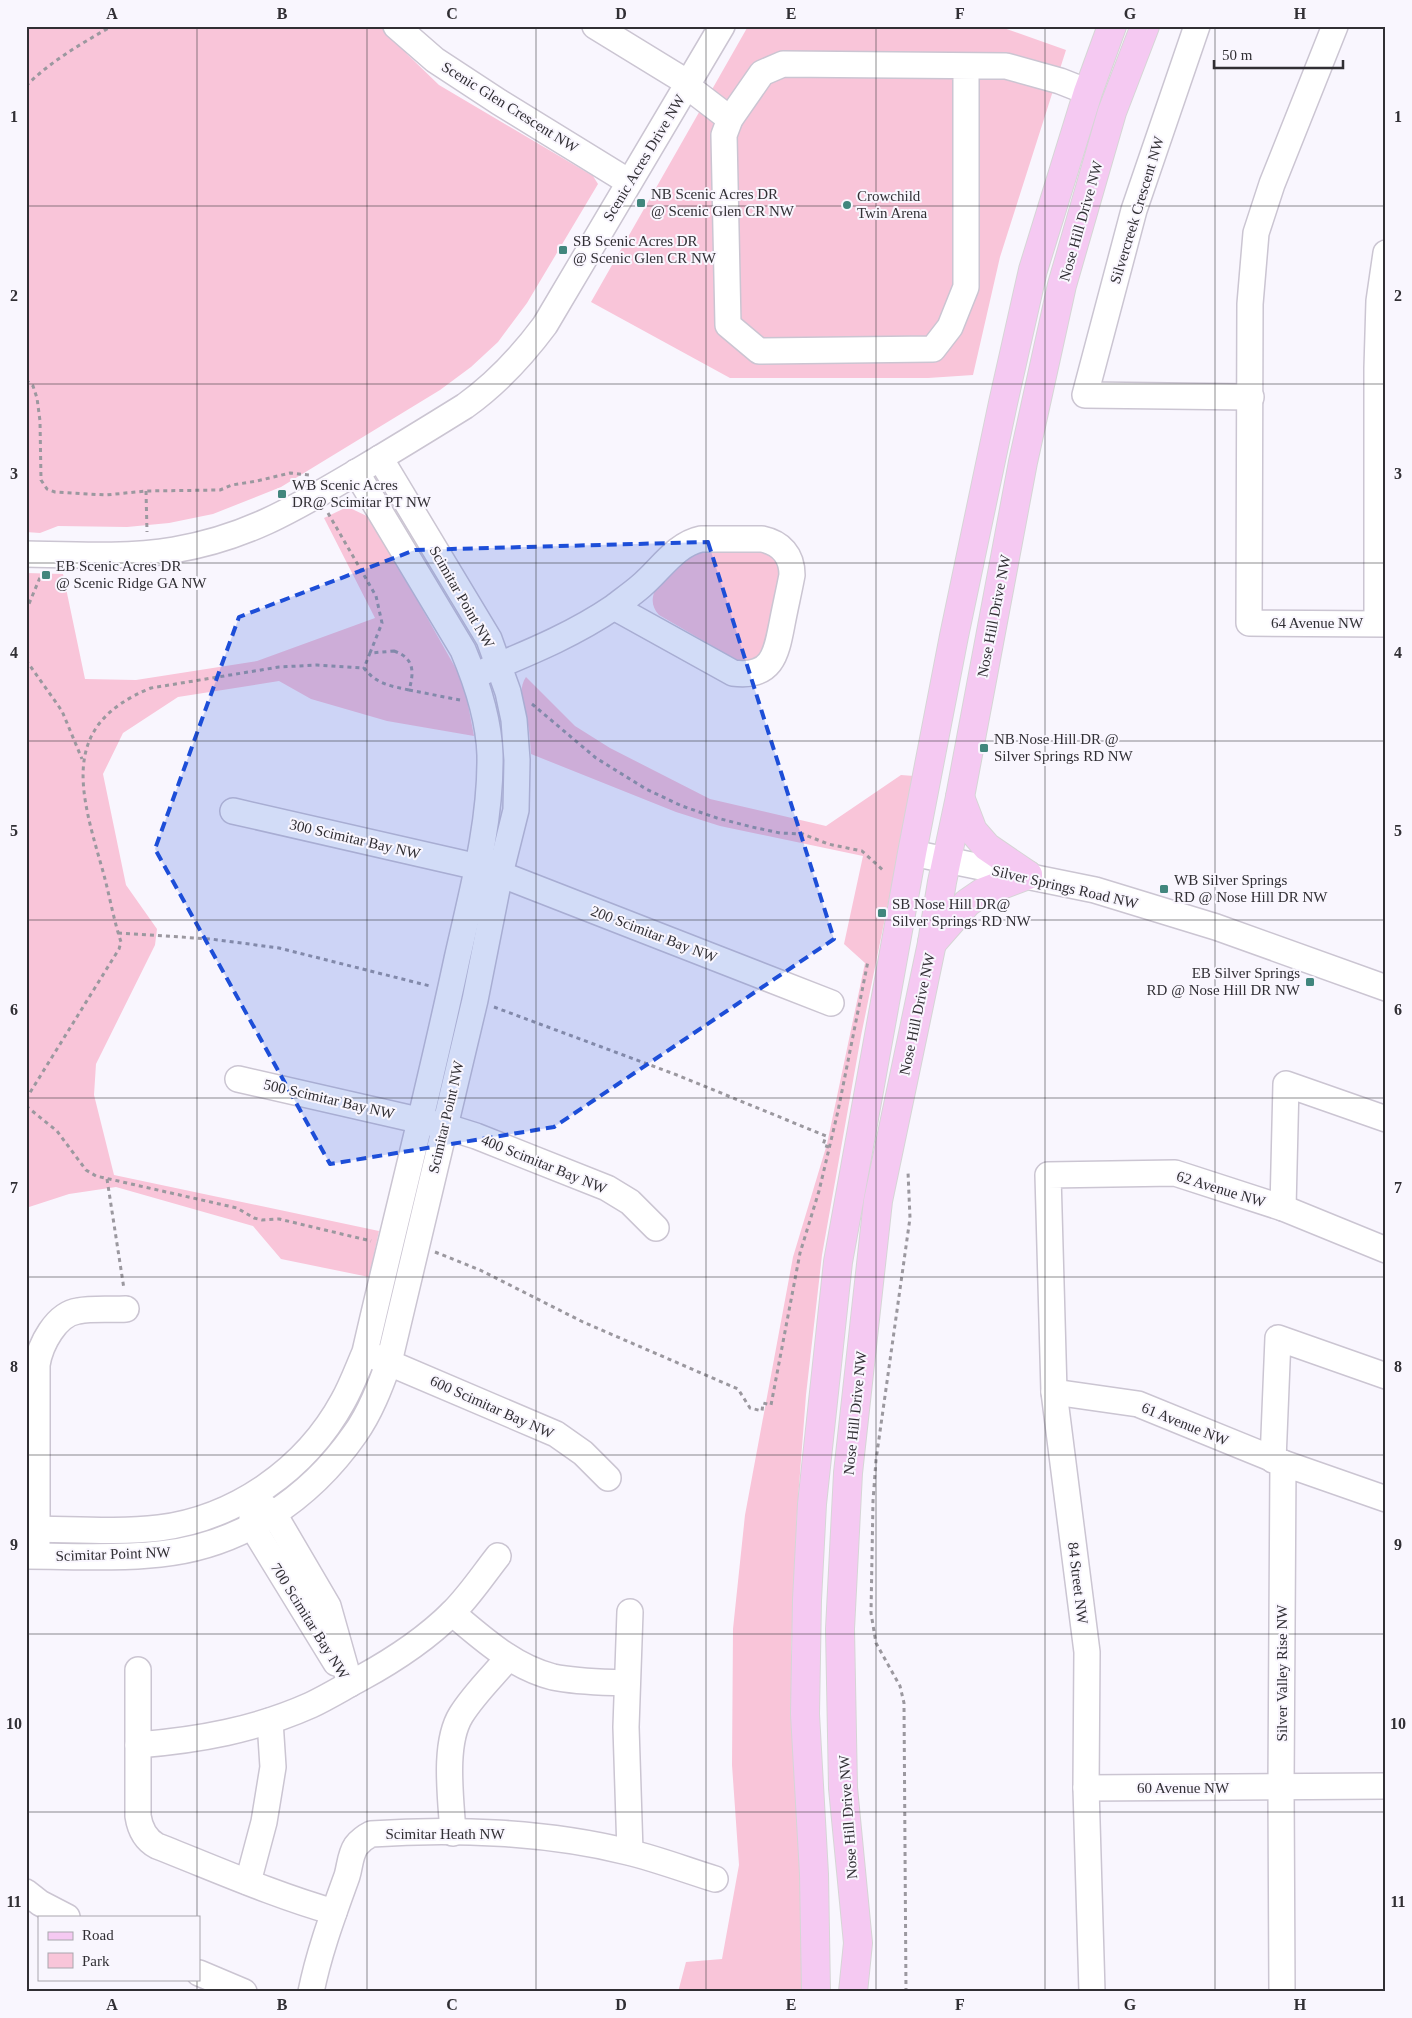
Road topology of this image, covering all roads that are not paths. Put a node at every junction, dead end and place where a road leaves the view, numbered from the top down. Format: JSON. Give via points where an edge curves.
{"nodes":[{"id":1,"x":396,"y":26,"type":"edge"},
{"id":2,"x":595,"y":26,"type":"edge"},
{"id":3,"x":722,"y":26,"type":"edge"},
{"id":4,"x":1112,"y":26,"type":"edge"},
{"id":5,"x":1145,"y":26,"type":"edge"},
{"id":6,"x":1198,"y":26,"type":"edge"},
{"id":7,"x":1335,"y":26,"type":"edge"},
{"id":8,"x":966,"y":66,"type":"junction"},
{"id":9,"x":688,"y":85,"type":"junction"},
{"id":10,"x":1088,"y":92,"type":"junction"},
{"id":11,"x":730,"y":119,"type":"junction"},
{"id":12,"x":629,"y":182,"type":"junction"},
{"id":13,"x":1386,"y":253,"type":"edge"},
{"id":14,"x":1250,"y":397,"type":"junction"},
{"id":15,"x":380,"y":458,"type":"junction"},
{"id":16,"x":356,"y":472,"type":"junction"},
{"id":17,"x":34,"y":554,"type":"edge"},
{"id":18,"x":614,"y":607,"type":"junction"},
{"id":19,"x":1381,"y":623,"type":"edge"},
{"id":20,"x":499,"y":665,"type":"junction"},
{"id":21,"x":474,"y":676,"type":"junction"},
{"id":22,"x":960,"y":797,"type":"junction"},
{"id":23,"x":232,"y":811,"type":"dead end"},
{"id":24,"x":912,"y":852,"type":"junction"},
{"id":25,"x":946,"y":860,"type":"junction"},
{"id":26,"x":489,"y":870,"type":"junction"},
{"id":27,"x":1028,"y":876,"type":"junction"},
{"id":28,"x":932,"y":943,"type":"junction"},
{"id":29,"x":1386,"y":988,"type":"edge"},
{"id":30,"x":831,"y":1003,"type":"dead end"},
{"id":31,"x":238,"y":1079,"type":"dead end"},
{"id":32,"x":1386,"y":1119,"type":"edge"},
{"id":33,"x":419,"y":1120,"type":"junction"},
{"id":34,"x":444,"y":1126,"type":"junction"},
{"id":35,"x":1048,"y":1175,"type":"joint"},
{"id":36,"x":1283,"y":1208,"type":"junction"},
{"id":37,"x":656,"y":1228,"type":"dead end"},
{"id":38,"x":1386,"y":1250,"type":"edge"},
{"id":39,"x":126,"y":1309,"type":"road end"},
{"id":40,"x":365,"y":1352,"type":"junction"},
{"id":41,"x":389,"y":1362,"type":"junction"},
{"id":42,"x":1386,"y":1376,"type":"edge"},
{"id":43,"x":1054,"y":1392,"type":"junction"},
{"id":44,"x":1278,"y":1461,"type":"junction"},
{"id":45,"x":608,"y":1478,"type":"dead end"},
{"id":46,"x":252,"y":1496,"type":"junction"},
{"id":47,"x":1386,"y":1499,"type":"edge"},
{"id":48,"x":274,"y":1514,"type":"junction"},
{"id":49,"x":252,"y":1526,"type":"junction"},
{"id":50,"x":31,"y":1529,"type":"edge"},
{"id":51,"x":31,"y":1556,"type":"edge"},
{"id":52,"x":498,"y":1556,"type":"dead end"},
{"id":53,"x":630,"y":1612,"type":"dead end"},
{"id":54,"x":452,"y":1613,"type":"junction"},
{"id":55,"x":508,"y":1658,"type":"junction"},
{"id":56,"x":138,"y":1670,"type":"dead end"},
{"id":57,"x":626,"y":1683,"type":"junction"},
{"id":58,"x":350,"y":1684,"type":"junction"},
{"id":59,"x":270,"y":1722,"type":"junction"},
{"id":60,"x":138,"y":1745,"type":"junction"},
{"id":61,"x":1386,"y":1786,"type":"edge"},
{"id":62,"x":1281,"y":1787,"type":"junction"},
{"id":63,"x":1086,"y":1788,"type":"junction"},
{"id":64,"x":453,"y":1833,"type":"junction"},
{"id":65,"x":630,"y":1852,"type":"junction"},
{"id":66,"x":715,"y":1879,"type":"dead end"},
{"id":67,"x":248,"y":1882,"type":"junction"},
{"id":68,"x":26,"y":1892,"type":"edge"},
{"id":69,"x":334,"y":1912,"type":"junction"},
{"id":70,"x":65,"y":1916,"type":"edge"},
{"id":71,"x":858,"y":1943,"type":"junction"},
{"id":72,"x":200,"y":1973,"type":"edge"},
{"id":73,"x":244,"y":1992,"type":"edge"},
{"id":74,"x":311,"y":1992,"type":"edge"},
{"id":75,"x":816,"y":1992,"type":"edge"},
{"id":76,"x":853,"y":1992,"type":"edge"},
{"id":77,"x":869,"y":1992,"type":"edge"},
{"id":78,"x":1092,"y":1992,"type":"edge"},
{"id":79,"x":1282,"y":1992,"type":"edge"}],
"edges":[{"from":1,"to":12,"type":"street","name":"Scenic Glen Crescent NW","via":[[435,60]]},
{"from":2,"to":9,"type":"street"},
{"from":3,"to":9,"type":"street","name":"Scenic Acres Drive NW"},
{"from":4,"to":10,"type":"main road","name":"Nose Hill Drive NW"},
{"from":5,"to":22,"type":"main road","name":"Nose Hill Drive NW","via":[[1112,112],[1062,285],[1023,462]]},
{"from":6,"to":14,"type":"street","name":"Silvercreek Crescent NW","via":[[1134,210],[1085,395]]},
{"from":7,"to":14,"type":"street","via":[[1272,184],[1256,233],[1250,304]]},
{"from":8,"to":10,"type":"street","via":[[1006,66]]},
{"from":8,"to":11,"type":"street","via":[[783,64],[762,73]]},
{"from":8,"to":11,"type":"street","via":[[966,287],[950,327],[933,349],[759,351],[728,325],[724,135]]},
{"from":9,"to":11,"type":"street"},
{"from":9,"to":12,"type":"street","name":"Scenic Acres Drive NW"},
{"from":10,"to":24,"type":"main road","name":"Nose Hill Drive NW","via":[[1033,270],[958,617]]},
{"from":12,"to":15,"type":"street","name":"Scenic Acres Drive NW","via":[[545,325],[515,362],[482,394]]},
{"from":13,"to":19,"type":"street","via":[[1379,301],[1378,358]]},
{"from":14,"to":19,"type":"street","name":"64 Avenue NW","via":[[1249,623]]},
{"from":15,"to":16,"type":"street","name":"Scenic Acres Drive NW"},
{"from":15,"to":20,"type":"street","name":"Scimitar Point NW","via":[[488,640]]},
{"from":16,"to":17,"type":"street","name":"Scenic Acres Drive NW","via":[[287,513],[223,539],[176,550],[139,554]]},
{"from":16,"to":21,"type":"street","name":"Scimitar Point NW","via":[[462,650]]},
{"from":18,"to":18,"type":"street","via":[[693,540],[771,540],[786,551],[792,567],[776,653],[766,666],[750,674],[733,673]]},
{"from":18,"to":20,"type":"street","via":[[580,629]]},
{"from":20,"to":21,"type":"street"},
{"from":20,"to":26,"type":"street","name":"Scimitar Point NW","via":[[514,720],[516,810]]},
{"from":21,"to":26,"type":"street","name":"Scimitar Point NW","via":[[490,753]]},
{"from":22,"to":25,"type":"main road","name":"Nose Hill Drive NW"},
{"from":22,"to":27,"type":"main road","via":[[973,831],[987,847]]},
{"from":23,"to":26,"type":"street","name":"300 Scimitar Bay NW"},
{"from":24,"to":25,"type":"street","name":"Silver Springs Road NW"},
{"from":24,"to":75,"type":"main road","name":"Nose Hill Drive NW","via":[[838,1262],[812,1504],[805,1714],[814,1874]]},
{"from":25,"to":27,"type":"street","name":"Silver Springs Road NW"},
{"from":25,"to":28,"type":"main road","name":"Nose Hill Drive NW"},
{"from":26,"to":30,"type":"street","name":"200 Scimitar Bay NW"},
{"from":26,"to":33,"type":"street","name":"Scimitar Point NW","via":[[451,991]]},
{"from":26,"to":34,"type":"street","name":"Scimitar Point NW","via":[[475,1000]]},
{"from":27,"to":28,"type":"main road","via":[[983,892],[967,903]]},
{"from":27,"to":29,"type":"street","name":"Silver Springs Road NW","via":[[1095,890],[1216,927]]},
{"from":28,"to":71,"type":"main road","name":"Nose Hill Drive NW","via":[[878,1201],[848,1473],[840,1639],[844,1788]]},
{"from":31,"to":33,"type":"street","name":"500 Scimitar Bay NW"},
{"from":32,"to":36,"type":"street","via":[[1286,1084]]},
{"from":33,"to":34,"type":"street","name":"400 Scimitar Bay NW"},
{"from":33,"to":40,"type":"street","name":"Scimitar Point NW"},
{"from":34,"to":37,"type":"street","name":"400 Scimitar Bay NW","via":[[607,1188],[630,1202]]},
{"from":34,"to":41,"type":"street","name":"Scimitar Point NW"},
{"from":35,"to":36,"type":"street","name":"62 Avenue NW","via":[[1175,1173]]},
{"from":35,"to":43,"type":"street","name":"84 Street NW"},
{"from":36,"to":38,"type":"street","name":"62 Avenue NW"},
{"from":39,"to":50,"type":"street","via":[[76,1311],[62,1319],[48,1334],[39,1352]]},
{"from":40,"to":41,"type":"street","name":"600 Scimitar Bay NW"},
{"from":40,"to":46,"type":"street","name":"Scimitar Point NW","via":[[325,1430],[305,1454]]},
{"from":41,"to":45,"type":"street","name":"600 Scimitar Bay NW","via":[[556,1434],[583,1453]]},
{"from":41,"to":48,"type":"street","name":"Scimitar Point NW","via":[[376,1396],[355,1434],[314,1483]]},
{"from":42,"to":44,"type":"street","name":"Silver Valley Rise NW","via":[[1278,1338]]},
{"from":43,"to":44,"type":"street","name":"61 Avenue NW","via":[[1138,1404]]},
{"from":43,"to":63,"type":"street","name":"84 Street NW","via":[[1087,1652]]},
{"from":44,"to":47,"type":"street"},
{"from":44,"to":62,"type":"street","name":"Silver Valley Rise NW"},
{"from":46,"to":48,"type":"street","name":"700 Scimitar Bay NW"},
{"from":46,"to":49,"type":"street"},
{"from":46,"to":50,"type":"street","name":"Scimitar Point NW","via":[[215,1514],[179,1525],[125,1530]]},
{"from":48,"to":49,"type":"street","name":"Scimitar Point NW"},
{"from":48,"to":58,"type":"street","name":"700 Scimitar Bay NW","via":[[328,1606]]},
{"from":49,"to":51,"type":"street","name":"Scimitar Point NW","via":[[229,1537],[161,1554]]},
{"from":49,"to":58,"type":"street","name":"700 Scimitar Bay NW"},
{"from":50,"to":51,"type":"street"},
{"from":52,"to":54,"type":"street"},
{"from":53,"to":57,"type":"street"},
{"from":54,"to":55,"type":"street"},
{"from":54,"to":58,"type":"street","via":[[407,1650]]},
{"from":55,"to":57,"type":"street","via":[[552,1676]]},
{"from":55,"to":64,"type":"street","via":[[461,1715],[454,1730],[450,1760]]},
{"from":56,"to":60,"type":"street"},
{"from":57,"to":65,"type":"street"},
{"from":58,"to":59,"type":"street"},
{"from":59,"to":60,"type":"street","via":[[199,1739]]},
{"from":59,"to":67,"type":"street","via":[[273,1767],[264,1822]]},
{"from":60,"to":67,"type":"street","via":[[138,1816],[143,1834],[158,1846]]},
{"from":61,"to":62,"type":"street","name":"60 Avenue NW"},
{"from":62,"to":63,"type":"street","name":"60 Avenue NW"},
{"from":62,"to":79,"type":"street","name":"Silver Valley Rise NW"},
{"from":63,"to":78,"type":"street","name":"84 Street NW"},
{"from":64,"to":65,"type":"street","name":"Scimitar Heath NW","via":[[518,1834]]},
{"from":64,"to":69,"type":"street","name":"Scimitar Heath NW","via":[[371,1834],[364,1838],[352,1854]]},
{"from":65,"to":66,"type":"street","name":"Scimitar Heath NW"},
{"from":67,"to":69,"type":"street"},
{"from":68,"to":70,"type":"street"},
{"from":69,"to":74,"type":"street","name":"Scimitar Heath NW","via":[[322,1942]]},
{"from":71,"to":76,"type":"main road","name":"Nose Hill Drive NW"},
{"from":71,"to":77,"type":"main road"},
{"from":72,"to":73,"type":"street"}]}
